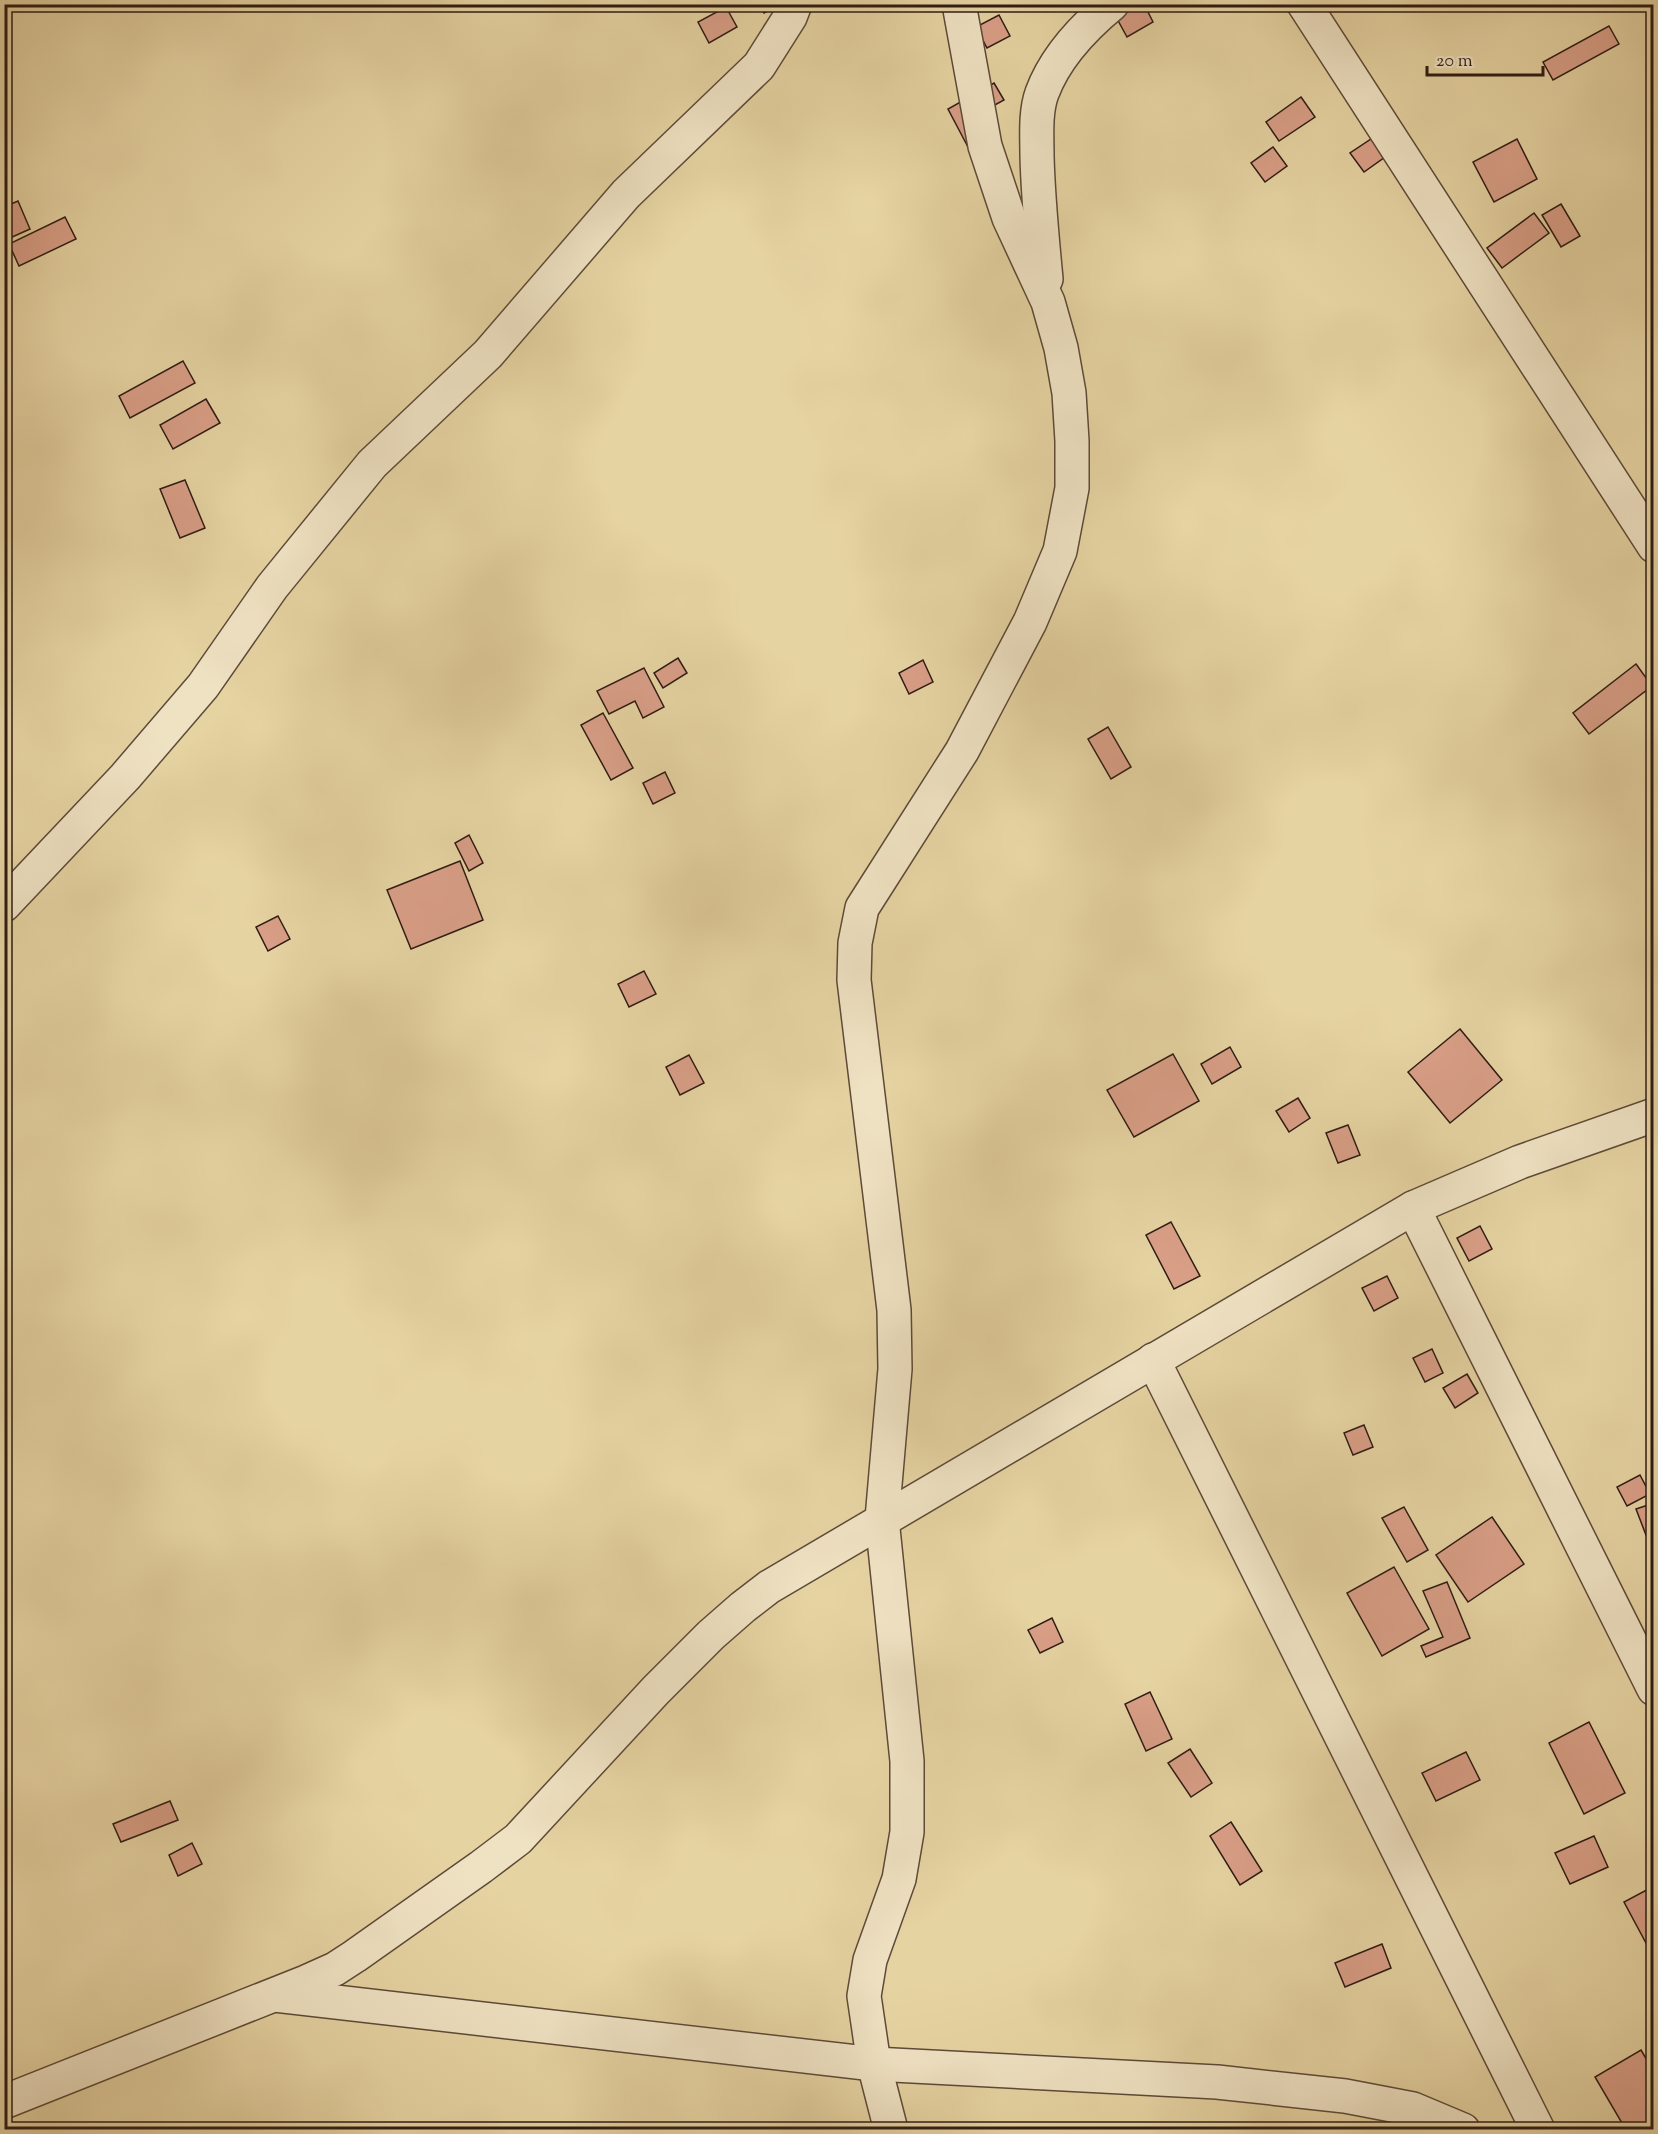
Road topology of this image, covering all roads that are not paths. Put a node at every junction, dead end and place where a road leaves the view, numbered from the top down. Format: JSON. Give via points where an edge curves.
{"nodes":[{"id":1,"x":795,"y":4,"type":"edge"},
{"id":2,"x":959,"y":4,"type":"edge"},
{"id":3,"x":1112,"y":4,"type":"edge"},
{"id":4,"x":1304,"y":4,"type":"edge"},
{"id":5,"x":1048,"y":302,"type":"junction"},
{"id":6,"x":1653,"y":546,"type":"edge"},
{"id":7,"x":4,"y":905,"type":"edge"},
{"id":8,"x":1653,"y":1115,"type":"edge"},
{"id":9,"x":1413,"y":1208,"type":"junction"},
{"id":10,"x":1153,"y":1360,"type":"junction"},
{"id":11,"x":882,"y":1519,"type":"junction"},
{"id":12,"x":1653,"y":1689,"type":"edge"},
{"id":13,"x":273,"y":1995,"type":"junction"},
{"id":14,"x":874,"y":2064,"type":"junction"},
{"id":15,"x":4,"y":2102,"type":"edge"},
{"id":16,"x":891,"y":2130,"type":"edge"},
{"id":17,"x":1463,"y":2130,"type":"edge"},
{"id":18,"x":1538,"y":2130,"type":"edge"}],
"edges":[{"from":1,"to":7,"type":"street","via":[[759,66],[626,194],[488,354],[372,464],[272,587],[203,686],[125,777]]},
{"from":2,"to":5,"type":"street","via":[[985,146],[1009,218]]},
{"from":3,"to":5,"type":"street","via":[[1093,19],[1060,60],[1041,94],[1036,128],[1038,188]]},
{"from":4,"to":6,"type":"street"},
{"from":5,"to":11,"type":"street","via":[[1069,393],[1072,441],[1072,488],[1060,551],[1030,622],[962,751],[862,908],[855,943],[854,980],[894,1310],[895,1369]]},
{"from":8,"to":9,"type":"street","via":[[1520,1162]]},
{"from":9,"to":10,"type":"street"},
{"from":9,"to":12,"type":"street"},
{"from":10,"to":11,"type":"street"},
{"from":10,"to":18,"type":"street"},
{"from":11,"to":13,"type":"street","via":[[743,1607],[656,1690],[518,1839],[335,1969]]},
{"from":11,"to":14,"type":"street","via":[[907,1761],[907,1832],[899,1879],[870,1960],[864,1996]]},
{"from":13,"to":14,"type":"street"},
{"from":13,"to":15,"type":"street"},
{"from":14,"to":16,"type":"street"},
{"from":14,"to":17,"type":"street","via":[[1229,2083],[1345,2096],[1413,2109]]}]}
